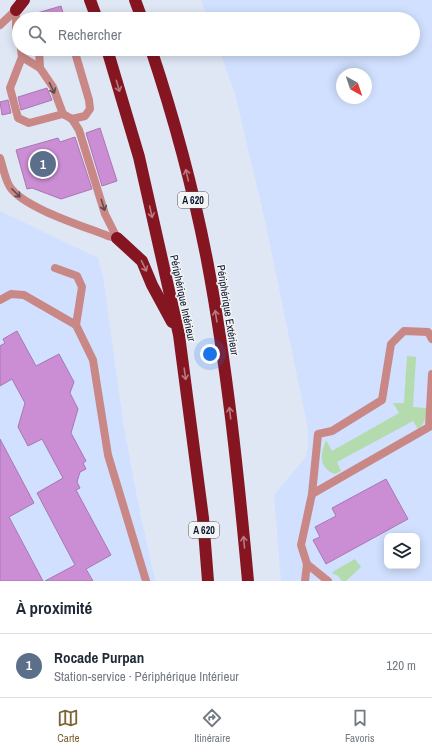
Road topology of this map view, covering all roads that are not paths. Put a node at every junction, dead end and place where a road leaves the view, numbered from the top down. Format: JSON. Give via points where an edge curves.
{"nodes":[{"id":1,"x":24,"y":0,"type":"edge"},
{"id":2,"x":90,"y":0,"type":"edge"},
{"id":3,"x":136,"y":0,"type":"edge"},
{"id":4,"x":16,"y":10,"type":"edge"},
{"id":5,"x":94,"y":12,"type":"edge"},
{"id":6,"x":140,"y":12,"type":"edge"},
{"id":7,"x":12,"y":14,"type":"edge"},
{"id":8,"x":0,"y":25,"type":"edge"},
{"id":9,"x":20,"y":56,"type":"edge"},
{"id":10,"x":25,"y":56,"type":"edge"},
{"id":11,"x":39,"y":56,"type":"edge"},
{"id":12,"x":76,"y":56,"type":"edge"},
{"id":13,"x":109,"y":56,"type":"edge"},
{"id":14,"x":153,"y":56,"type":"edge"},
{"id":15,"x":40,"y":68,"type":"junction"},
{"id":16,"x":63,"y":114,"type":"junction"},
{"id":17,"x":72,"y":119,"type":"junction"},
{"id":18,"x":0,"y":158,"type":"edge"},
{"id":19,"x":117,"y":238,"type":"junction"},
{"id":20,"x":55,"y":268,"type":"dead end"},
{"id":21,"x":0,"y":300,"type":"edge"},
{"id":22,"x":76,"y":325,"type":"junction"},
{"id":23,"x":431,"y":332,"type":"edge"},
{"id":24,"x":179,"y":335,"type":"junction"},
{"id":25,"x":432,"y":374,"type":"edge"},
{"id":26,"x":430,"y":429,"type":"edge"},
{"id":27,"x":312,"y":494,"type":"junction"},
{"id":28,"x":307,"y":564,"type":"junction"},
{"id":29,"x":146,"y":581,"type":"edge"},
{"id":30,"x":208,"y":581,"type":"edge"},
{"id":31,"x":248,"y":581,"type":"edge"},
{"id":32,"x":306,"y":581,"type":"edge"},
{"id":33,"x":328,"y":581,"type":"edge"}],
"edges":[{"from":1,"to":4,"type":"highway"},
{"from":2,"to":5,"type":"highway"},
{"from":3,"to":6,"type":"highway"},
{"from":7,"to":8,"type":"lane"},
{"from":9,"to":16,"type":"lane","via":[[10,88],[18,118],[30,123]]},
{"from":10,"to":15,"type":"lane"},
{"from":11,"to":15,"type":"lane"},
{"from":12,"to":17,"type":"lane","via":[[90,109],[85,116]]},
{"from":13,"to":24,"type":"highway","name":"Périphérique Intérieur","number":"A 620","one_way":true,"via":[[138,157]]},
{"from":31,"to":14,"type":"highway","name":"Périphérique Extérieur","number":"A 620","one_way":true,"via":[[238,475],[206,259],[185,166]]},
{"from":15,"to":16,"type":"lane","one_way":true,"via":[[53,87]]},
{"from":16,"to":17,"type":"lane"},
{"from":17,"to":19,"type":"lane","one_way":true,"via":[[79,130],[105,214]]},
{"from":18,"to":19,"type":"lane","one_way":true,"via":[[10,187],[22,200],[39,209]]},
{"from":19,"to":24,"type":"highway","one_way":true,"via":[[142,261]]},
{"from":20,"to":22,"type":"lane","via":[[77,276],[82,287]]},
{"from":21,"to":22,"type":"lane","via":[[11,294],[24,295]]},
{"from":22,"to":29,"type":"lane","via":[[93,360],[108,455]]},
{"from":23,"to":27,"type":"lane","via":[[404,331],[391,344],[382,400],[332,431],[318,434]]},
{"from":24,"to":30,"type":"highway","name":"Périphérique Intérieur","number":"A 620","one_way":true,"via":[[202,502]]},
{"from":25,"to":26,"type":"lane"},
{"from":26,"to":27,"type":"lane"},
{"from":27,"to":28,"type":"lane","via":[[301,545]]},
{"from":28,"to":32,"type":"lane"},
{"from":28,"to":33,"type":"lane"}]}
